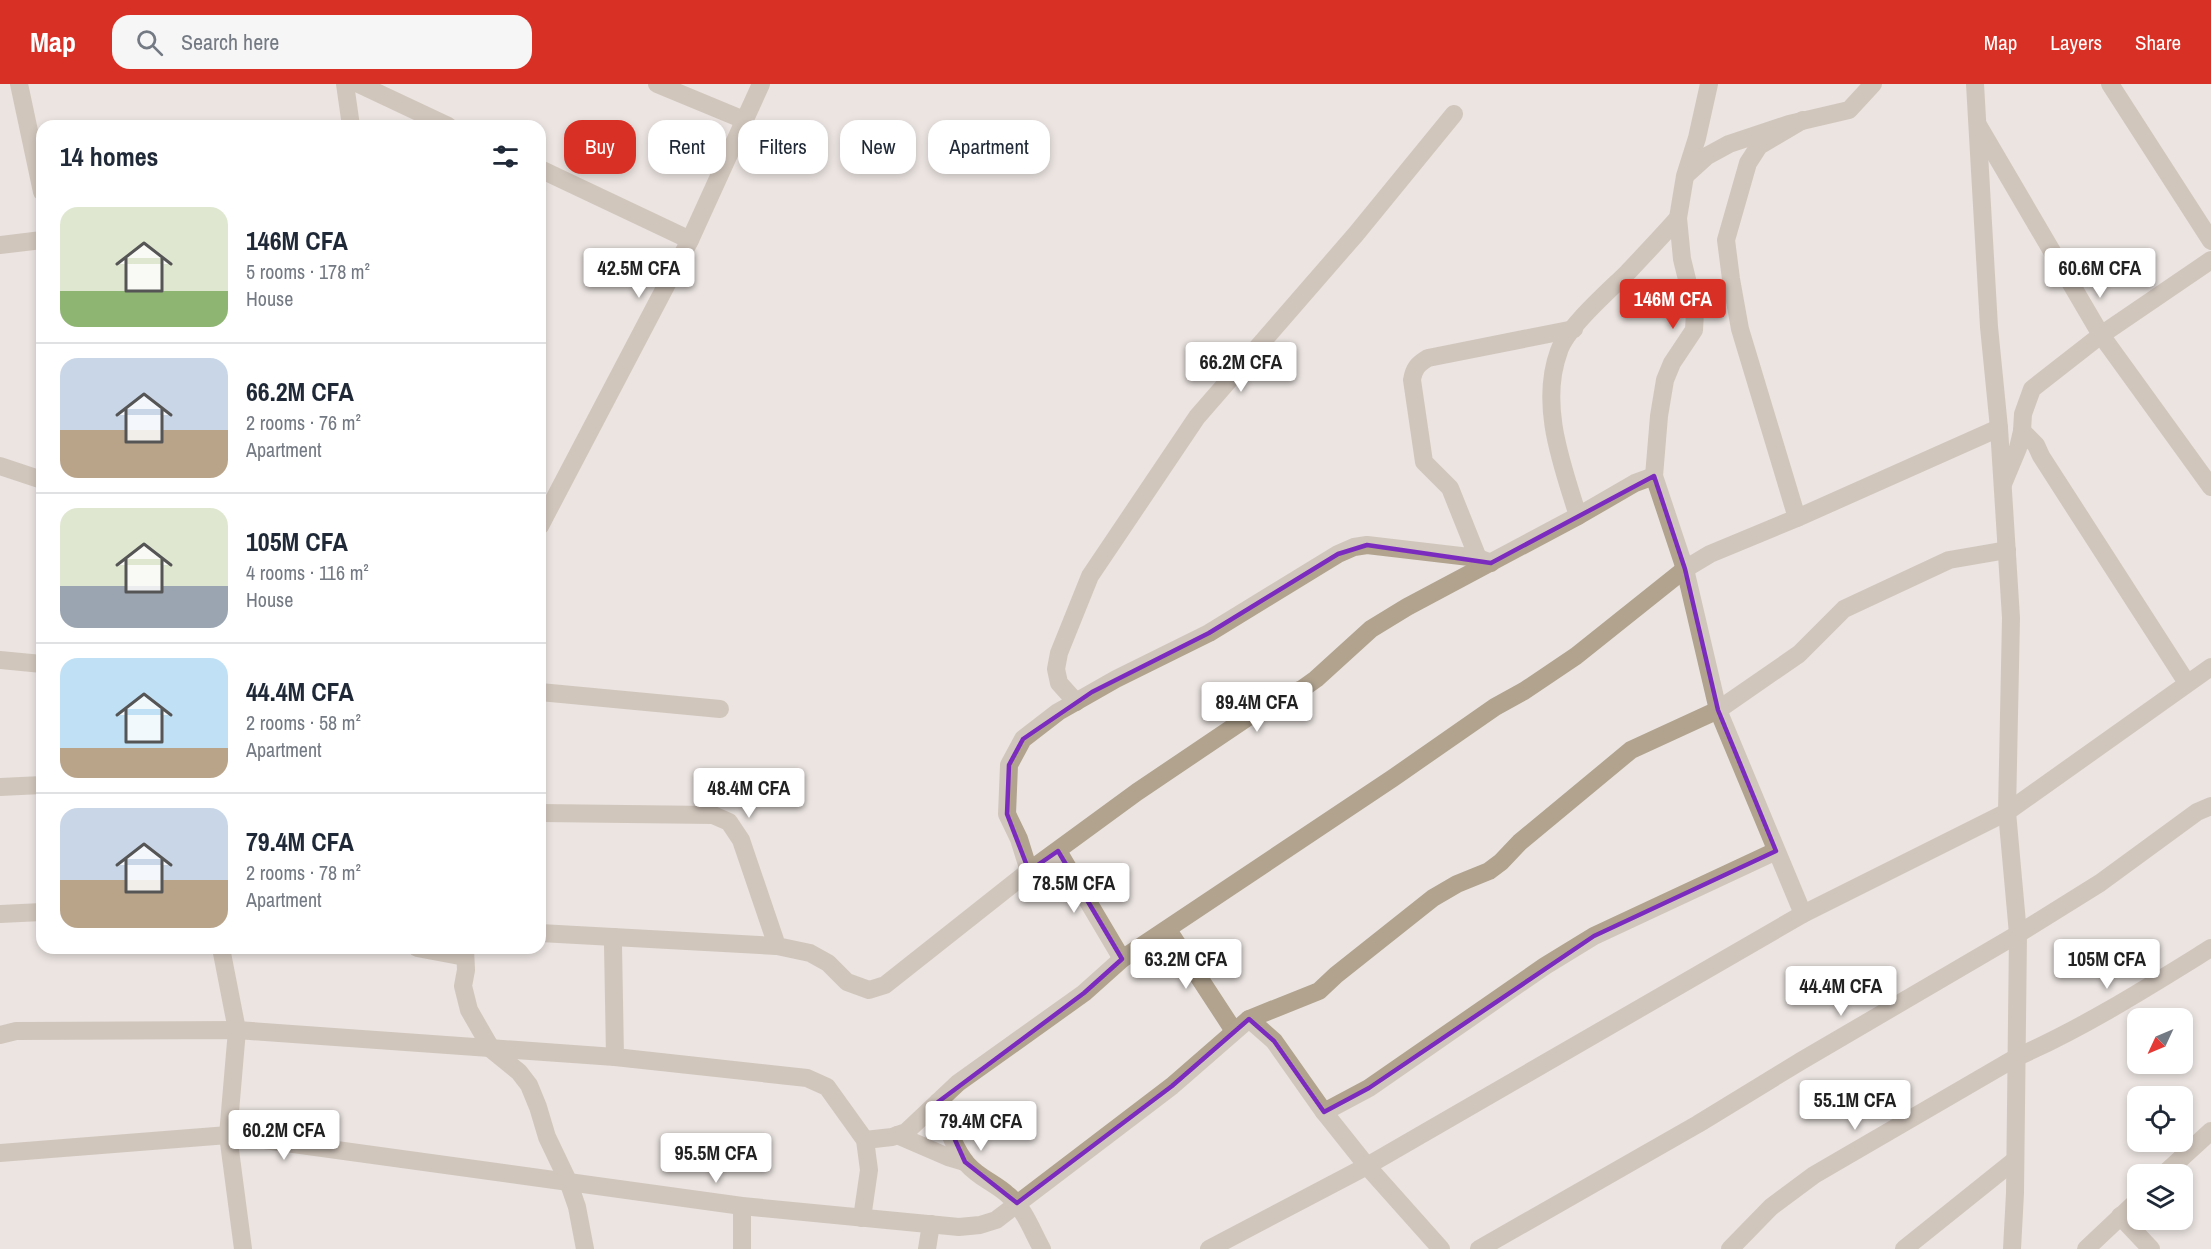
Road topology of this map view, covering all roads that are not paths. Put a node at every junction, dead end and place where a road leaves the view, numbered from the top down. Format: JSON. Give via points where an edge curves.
{"nodes":[{"id":1,"x":19,"y":84,"type":"edge"},
{"id":2,"x":345,"y":84,"type":"edge"},
{"id":3,"x":359,"y":84,"type":"edge"},
{"id":4,"x":657,"y":84,"type":"edge"},
{"id":5,"x":760,"y":84,"type":"edge"},
{"id":6,"x":1709,"y":84,"type":"edge"},
{"id":7,"x":1873,"y":84,"type":"edge"},
{"id":8,"x":1975,"y":84,"type":"edge"},
{"id":9,"x":2110,"y":84,"type":"edge"},
{"id":10,"x":1454,"y":114,"type":"dead end"},
{"id":11,"x":350,"y":120,"type":"edge"},
{"id":12,"x":435,"y":120,"type":"edge"},
{"id":13,"x":744,"y":120,"type":"joint"},
{"id":14,"x":1803,"y":120,"type":"junction"},
{"id":15,"x":1976,"y":121,"type":"junction"},
{"id":16,"x":738,"y":133,"type":"edge"},
{"id":17,"x":36,"y":164,"type":"edge"},
{"id":18,"x":546,"y":172,"type":"edge"},
{"id":19,"x":1685,"y":176,"type":"junction"},
{"id":20,"x":1678,"y":218,"type":"junction"},
{"id":21,"x":690,"y":240,"type":"junction"},
{"id":22,"x":36,"y":241,"type":"edge"},
{"id":23,"x":2211,"y":241,"type":"edge"},
{"id":24,"x":0,"y":245,"type":"edge"},
{"id":25,"x":2211,"y":260,"type":"edge"},
{"id":26,"x":1574,"y":329,"type":"junction"},
{"id":27,"x":2101,"y":335,"type":"junction"},
{"id":28,"x":1999,"y":428,"type":"junction"},
{"id":29,"x":2022,"y":431,"type":"junction"},
{"id":30,"x":0,"y":466,"type":"edge"},
{"id":31,"x":1654,"y":476,"type":"junction"},
{"id":32,"x":36,"y":478,"type":"edge"},
{"id":33,"x":2002,"y":485,"type":"junction"},
{"id":34,"x":2211,"y":487,"type":"edge"},
{"id":35,"x":546,"y":515,"type":"edge"},
{"id":36,"x":1578,"y":516,"type":"junction"},
{"id":37,"x":1797,"y":518,"type":"junction"},
{"id":38,"x":2007,"y":550,"type":"junction"},
{"id":39,"x":1484,"y":561,"type":"junction"},
{"id":40,"x":1685,"y":569,"type":"junction"},
{"id":41,"x":0,"y":660,"type":"edge"},
{"id":42,"x":36,"y":663,"type":"edge"},
{"id":43,"x":2211,"y":667,"type":"edge"},
{"id":44,"x":2187,"y":682,"type":"junction"},
{"id":45,"x":546,"y":693,"type":"edge"},
{"id":46,"x":1076,"y":702,"type":"junction"},
{"id":47,"x":720,"y":709,"type":"dead end"},
{"id":48,"x":1718,"y":710,"type":"junction"},
{"id":49,"x":36,"y":785,"type":"edge"},
{"id":50,"x":0,"y":787,"type":"edge"},
{"id":51,"x":2211,"y":806,"type":"edge"},
{"id":52,"x":2007,"y":812,"type":"junction"},
{"id":53,"x":546,"y":813,"type":"edge"},
{"id":54,"x":1058,"y":851,"type":"junction"},
{"id":55,"x":1776,"y":851,"type":"junction"},
{"id":56,"x":1029,"y":871,"type":"junction"},
{"id":57,"x":36,"y":912,"type":"edge"},
{"id":58,"x":0,"y":914,"type":"edge"},
{"id":59,"x":1803,"y":914,"type":"junction"},
{"id":60,"x":1168,"y":930,"type":"junction"},
{"id":61,"x":546,"y":933,"type":"edge"},
{"id":62,"x":2018,"y":934,"type":"junction"},
{"id":63,"x":614,"y":937,"type":"junction"},
{"id":64,"x":777,"y":946,"type":"junction"},
{"id":65,"x":2211,"y":948,"type":"edge"},
{"id":66,"x":222,"y":954,"type":"edge"},
{"id":67,"x":465,"y":954,"type":"edge"},
{"id":68,"x":1122,"y":959,"type":"junction"},
{"id":69,"x":1248,"y":1019,"type":"junction"},
{"id":70,"x":237,"y":1030,"type":"junction"},
{"id":71,"x":1234,"y":1031,"type":"junction"},
{"id":72,"x":0,"y":1035,"type":"edge"},
{"id":73,"x":492,"y":1050,"type":"junction"},
{"id":74,"x":615,"y":1057,"type":"junction"},
{"id":75,"x":2017,"y":1057,"type":"junction"},
{"id":76,"x":938,"y":1102,"type":"junction"},
{"id":77,"x":1324,"y":1112,"type":"junction"},
{"id":78,"x":2211,"y":1131,"type":"edge"},
{"id":79,"x":228,"y":1135,"type":"junction"},
{"id":80,"x":897,"y":1135,"type":"junction"},
{"id":81,"x":865,"y":1140,"type":"junction"},
{"id":82,"x":0,"y":1153,"type":"edge"},
{"id":83,"x":2015,"y":1160,"type":"junction"},
{"id":84,"x":966,"y":1162,"type":"junction"},
{"id":85,"x":2175,"y":1164,"type":"edge"},
{"id":86,"x":1367,"y":1166,"type":"junction"},
{"id":87,"x":568,"y":1182,"type":"junction"},
{"id":88,"x":1017,"y":1203,"type":"junction"},
{"id":89,"x":741,"y":1206,"type":"junction"},
{"id":90,"x":2127,"y":1210,"type":"edge"},
{"id":91,"x":2120,"y":1216,"type":"junction"},
{"id":92,"x":862,"y":1218,"type":"junction"},
{"id":93,"x":931,"y":1224,"type":"junction"},
{"id":94,"x":243,"y":1249,"type":"edge"},
{"id":95,"x":585,"y":1249,"type":"edge"},
{"id":96,"x":742,"y":1249,"type":"edge"},
{"id":97,"x":927,"y":1249,"type":"edge"},
{"id":98,"x":1042,"y":1249,"type":"edge"},
{"id":99,"x":1209,"y":1249,"type":"edge"},
{"id":100,"x":1441,"y":1249,"type":"edge"},
{"id":101,"x":1479,"y":1249,"type":"edge"},
{"id":102,"x":1730,"y":1249,"type":"edge"},
{"id":103,"x":1904,"y":1249,"type":"edge"},
{"id":104,"x":2012,"y":1249,"type":"edge"},
{"id":105,"x":2086,"y":1249,"type":"edge"},
{"id":106,"x":2151,"y":1249,"type":"edge"}],
"edges":[{"from":1,"to":17,"type":"street"},
{"from":2,"to":11,"type":"street"},
{"from":3,"to":12,"type":"street"},
{"from":4,"to":13,"type":"street"},
{"from":5,"to":13,"type":"street"},
{"from":6,"to":19,"type":"street"},
{"from":7,"to":14,"type":"street","via":[[1849,110]]},
{"from":8,"to":15,"type":"street"},
{"from":9,"to":23,"type":"street"},
{"from":10,"to":46,"type":"street","via":[[1197,417],[1090,576],[1056,669],[1059,683]]},
{"from":14,"to":19,"type":"street","via":[[1729,144],[1707,156]]},
{"from":14,"to":37,"type":"street","via":[[1759,146],[1748,163],[1726,240],[1740,329]]},
{"from":15,"to":27,"type":"street"},
{"from":15,"to":28,"type":"street"},
{"from":16,"to":21,"type":"street"},
{"from":18,"to":21,"type":"street"},
{"from":19,"to":20,"type":"street"},
{"from":20,"to":26,"type":"street"},
{"from":20,"to":31,"type":"street","via":[[1682,259],[1695,312],[1694,330],[1665,380]]},
{"from":21,"to":35,"type":"street"},
{"from":22,"to":24,"type":"street"},
{"from":25,"to":27,"type":"street"},
{"from":26,"to":36,"type":"street","via":[[1559,349],[1551,400],[1559,457]]},
{"from":26,"to":39,"type":"street","via":[[1428,358],[1417,364],[1413,372],[1424,462],[1450,488]]},
{"from":27,"to":29,"type":"street","via":[[2032,389]]},
{"from":27,"to":34,"type":"street"},
{"from":28,"to":33,"type":"street"},
{"from":28,"to":37,"type":"street"},
{"from":29,"to":33,"type":"street"},
{"from":29,"to":44,"type":"street","via":[[2036,445]]},
{"from":30,"to":32,"type":"street"},
{"from":31,"to":36,"type":"street"},
{"from":31,"to":40,"type":"street"},
{"from":33,"to":38,"type":"street"},
{"from":36,"to":39,"type":"street"},
{"from":37,"to":40,"type":"street","via":[[1710,554]]},
{"from":38,"to":48,"type":"street","via":[[1949,560],[1844,609],[1799,654]]},
{"from":38,"to":52,"type":"street","via":[[2011,618]]},
{"from":39,"to":46,"type":"street","via":[[1367,545],[1354,547],[1209,633]]},
{"from":39,"to":54,"type":"street","via":[[1371,629],[1316,680],[1266,705]]},
{"from":40,"to":48,"type":"street"},
{"from":40,"to":60,"type":"street","via":[[1576,656]]},
{"from":41,"to":42,"type":"street"},
{"from":43,"to":44,"type":"street"},
{"from":44,"to":52,"type":"street"},
{"from":45,"to":47,"type":"street"},
{"from":46,"to":56,"type":"street","via":[[1023,739],[1009,765],[1007,814]]},
{"from":48,"to":55,"type":"street"},
{"from":48,"to":69,"type":"street","via":[[1631,750],[1501,862],[1433,898],[1319,991]]},
{"from":49,"to":50,"type":"street"},
{"from":51,"to":62,"type":"street"},
{"from":52,"to":59,"type":"street"},
{"from":52,"to":62,"type":"street"},
{"from":53,"to":64,"type":"street","via":[[713,815],[729,822],[741,840]]},
{"from":54,"to":56,"type":"street"},
{"from":54,"to":68,"type":"street"},
{"from":55,"to":59,"type":"street"},
{"from":55,"to":77,"type":"street","via":[[1594,936],[1369,1088]]},
{"from":56,"to":64,"type":"street","via":[[885,985],[869,990],[847,982],[828,963],[810,953]]},
{"from":57,"to":58,"type":"street"},
{"from":59,"to":86,"type":"street"},
{"from":60,"to":68,"type":"street"},
{"from":60,"to":71,"type":"street"},
{"from":61,"to":63,"type":"street"},
{"from":62,"to":75,"type":"street"},
{"from":62,"to":101,"type":"street"},
{"from":63,"to":64,"type":"street"},
{"from":63,"to":74,"type":"street"},
{"from":65,"to":75,"type":"street","via":[[2138,993]]},
{"from":66,"to":70,"type":"street"},
{"from":67,"to":73,"type":"street","via":[[464,986],[469,1010]]},
{"from":68,"to":76,"type":"street","via":[[1084,993],[958,1083]]},
{"from":69,"to":71,"type":"street"},
{"from":69,"to":77,"type":"street","via":[[1274,1041]]},
{"from":70,"to":72,"type":"street","via":[[16,1031]]},
{"from":70,"to":73,"type":"street"},
{"from":70,"to":79,"type":"street"},
{"from":71,"to":88,"type":"street","via":[[1172,1086]]},
{"from":73,"to":74,"type":"street"},
{"from":73,"to":87,"type":"street","via":[[529,1085],[546,1137]]},
{"from":74,"to":81,"type":"street","via":[[807,1078],[827,1087]]},
{"from":75,"to":83,"type":"street"},
{"from":75,"to":102,"type":"street","via":[[1814,1176],[1771,1207]]},
{"from":76,"to":80,"type":"street","via":[[906,1132]]},
{"from":76,"to":84,"type":"street","via":[[952,1140]]},
{"from":77,"to":86,"type":"street"},
{"from":78,"to":85,"type":"street"},
{"from":79,"to":82,"type":"street"},
{"from":79,"to":87,"type":"street"},
{"from":79,"to":94,"type":"street"},
{"from":80,"to":81,"type":"street"},
{"from":80,"to":84,"type":"street"},
{"from":81,"to":92,"type":"street","via":[[869,1170]]},
{"from":83,"to":103,"type":"street"},
{"from":83,"to":104,"type":"street"},
{"from":84,"to":88,"type":"street"},
{"from":86,"to":99,"type":"street"},
{"from":86,"to":100,"type":"street"},
{"from":87,"to":89,"type":"street"},
{"from":87,"to":95,"type":"street"},
{"from":88,"to":93,"type":"street","via":[[996,1220],[980,1225]]},
{"from":88,"to":98,"type":"street"},
{"from":89,"to":92,"type":"street"},
{"from":89,"to":96,"type":"street"},
{"from":90,"to":91,"type":"street"},
{"from":91,"to":105,"type":"street"},
{"from":91,"to":106,"type":"street"},
{"from":92,"to":93,"type":"street"},
{"from":93,"to":97,"type":"street"}]}
